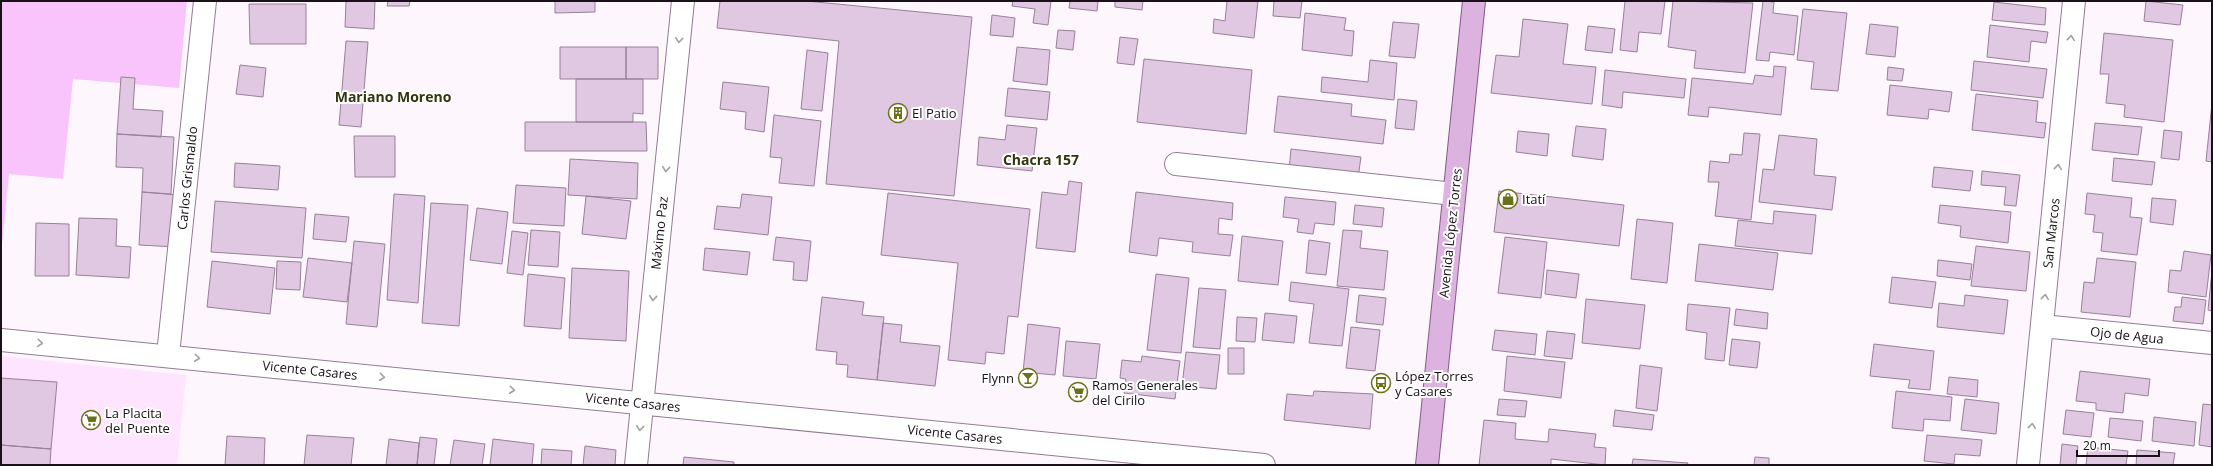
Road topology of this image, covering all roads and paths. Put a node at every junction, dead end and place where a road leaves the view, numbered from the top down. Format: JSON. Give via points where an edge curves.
{"nodes":[{"id":1,"x":205,"y":1,"type":"edge"},
{"id":2,"x":683,"y":1,"type":"edge"},
{"id":3,"x":1474,"y":1,"type":"edge"},
{"id":4,"x":2074,"y":1,"type":"edge"},
{"id":5,"x":1176,"y":164,"type":"dead end"},
{"id":6,"x":1454,"y":194,"type":"junction"},
{"id":7,"x":2042,"y":326,"type":"junction"},
{"id":8,"x":1,"y":340,"type":"edge"},
{"id":9,"x":2212,"y":343,"type":"edge"},
{"id":10,"x":168,"y":355,"type":"junction"},
{"id":11,"x":642,"y":403,"type":"junction"},
{"id":12,"x":636,"y":465,"type":"edge"},
{"id":13,"x":1264,"y":465,"type":"edge"},
{"id":14,"x":1427,"y":465,"type":"edge"},
{"id":15,"x":2028,"y":465,"type":"edge"}],
"edges":[{"from":1,"to":10,"type":"street","name":"Carlos Grismaldo"},
{"from":2,"to":11,"type":"street","name":"Máximo Paz","one_way":true},
{"from":3,"to":6,"type":"main road","name":"Avenida López Torres"},
{"from":7,"to":4,"type":"street","name":"San Marcos","one_way":true},
{"from":5,"to":6,"type":"street"},
{"from":6,"to":14,"type":"main road","name":"Avenida López Torres"},
{"from":7,"to":9,"type":"street","name":"Ojo de Agua"},
{"from":15,"to":7,"type":"street","name":"San Marcos","one_way":true},
{"from":8,"to":10,"type":"street","name":"Vicente Casares","one_way":true},
{"from":10,"to":11,"type":"street","name":"Vicente Casares","one_way":true},
{"from":11,"to":12,"type":"street","name":"Máximo Paz","one_way":true},
{"from":11,"to":13,"type":"street","name":"Vicente Casares"}]}
